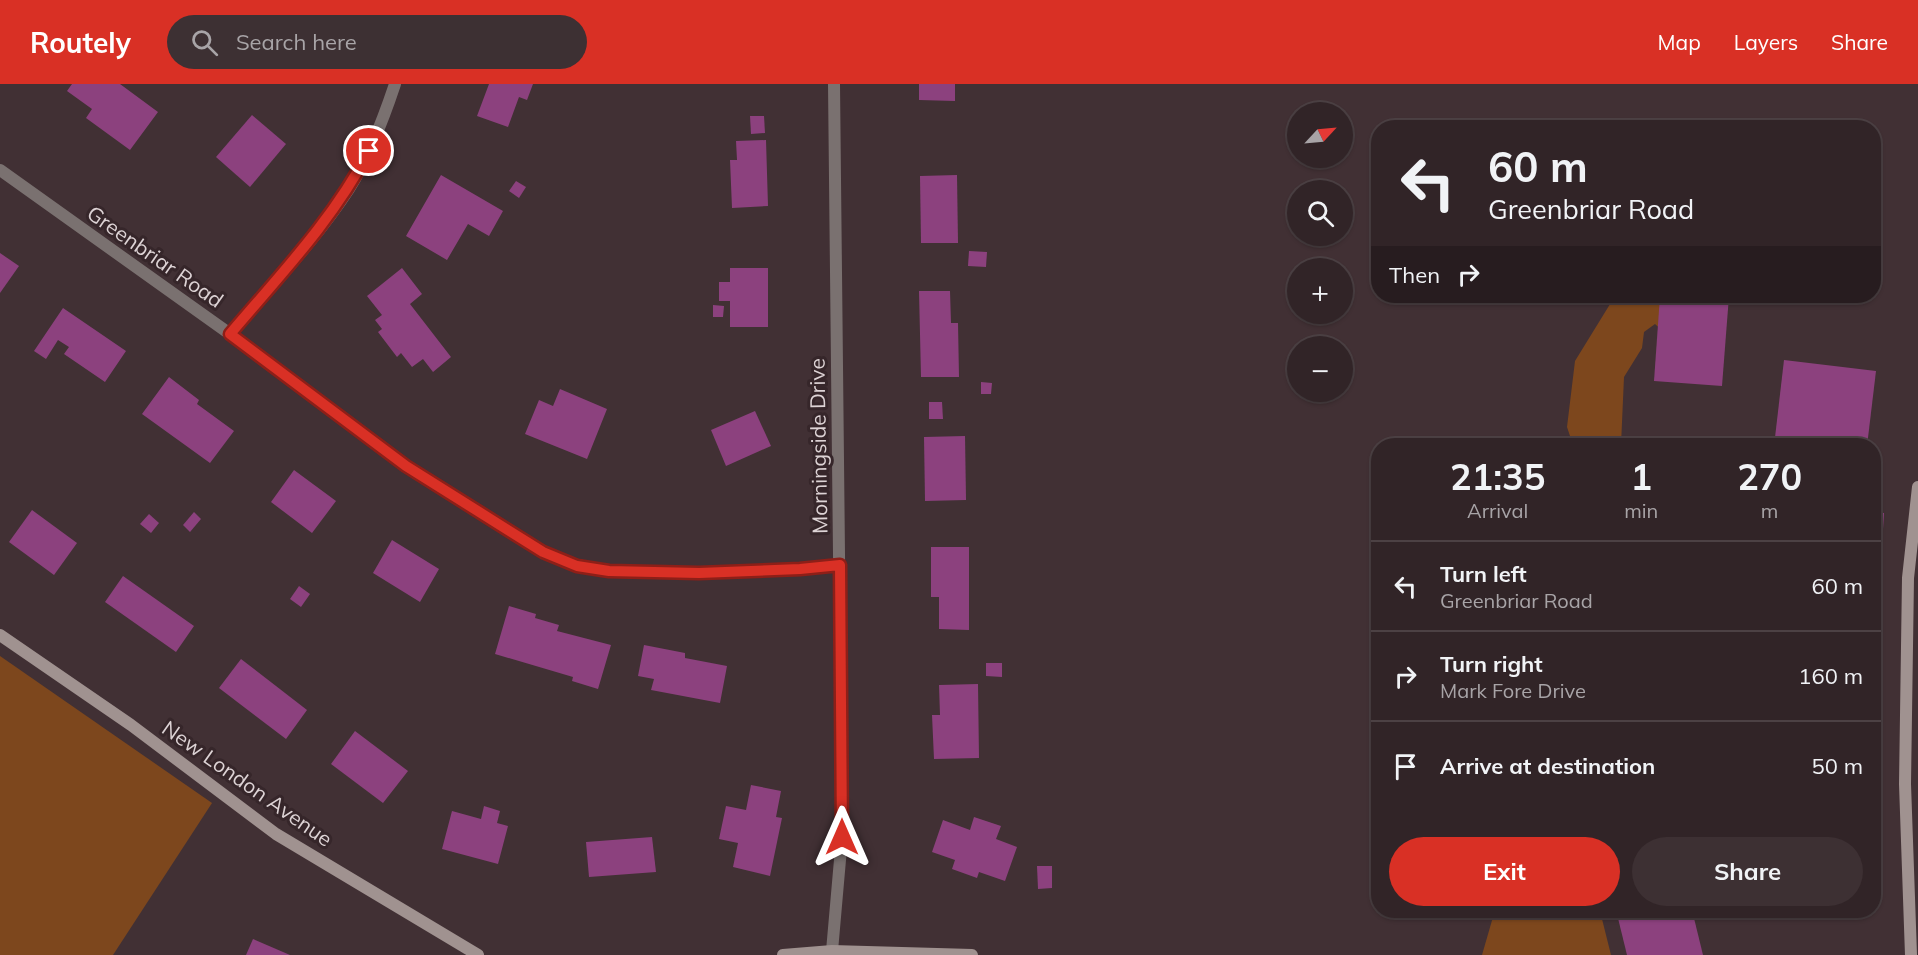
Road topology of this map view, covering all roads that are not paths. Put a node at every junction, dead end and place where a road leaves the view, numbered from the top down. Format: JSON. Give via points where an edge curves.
{"nodes":[{"id":1,"x":395,"y":84,"type":"edge"},
{"id":2,"x":834,"y":84,"type":"edge"},
{"id":3,"x":0,"y":170,"type":"edge"},
{"id":4,"x":230,"y":334,"type":"junction"},
{"id":5,"x":1918,"y":487,"type":"edge"},
{"id":6,"x":840,"y":565,"type":"junction"},
{"id":7,"x":0,"y":634,"type":"edge"},
{"id":8,"x":832,"y":951,"type":"junction"},
{"id":9,"x":478,"y":955,"type":"edge"},
{"id":10,"x":783,"y":955,"type":"edge"},
{"id":11,"x":972,"y":955,"type":"edge"},
{"id":12,"x":1911,"y":955,"type":"edge"}],
"edges":[{"from":1,"to":4,"type":"street","via":[[350,188],[313,239]]},
{"from":2,"to":6,"type":"street","name":"Morningside Drive"},
{"from":3,"to":4,"type":"street","name":"Greenbriar Road"},
{"from":4,"to":6,"type":"street","name":"Greenbriar Road","via":[[406,466],[543,552],[577,566],[609,571],[699,573]]},
{"from":5,"to":12,"type":"main road","via":[[1908,578],[1905,772]]},
{"from":6,"to":8,"type":"street","name":"Morningside Drive","via":[[842,837]]},
{"from":7,"to":9,"type":"main road","name":"New London Avenue","via":[[131,725],[276,834]]},
{"from":8,"to":10,"type":"main road"},
{"from":8,"to":11,"type":"main road"}]}
